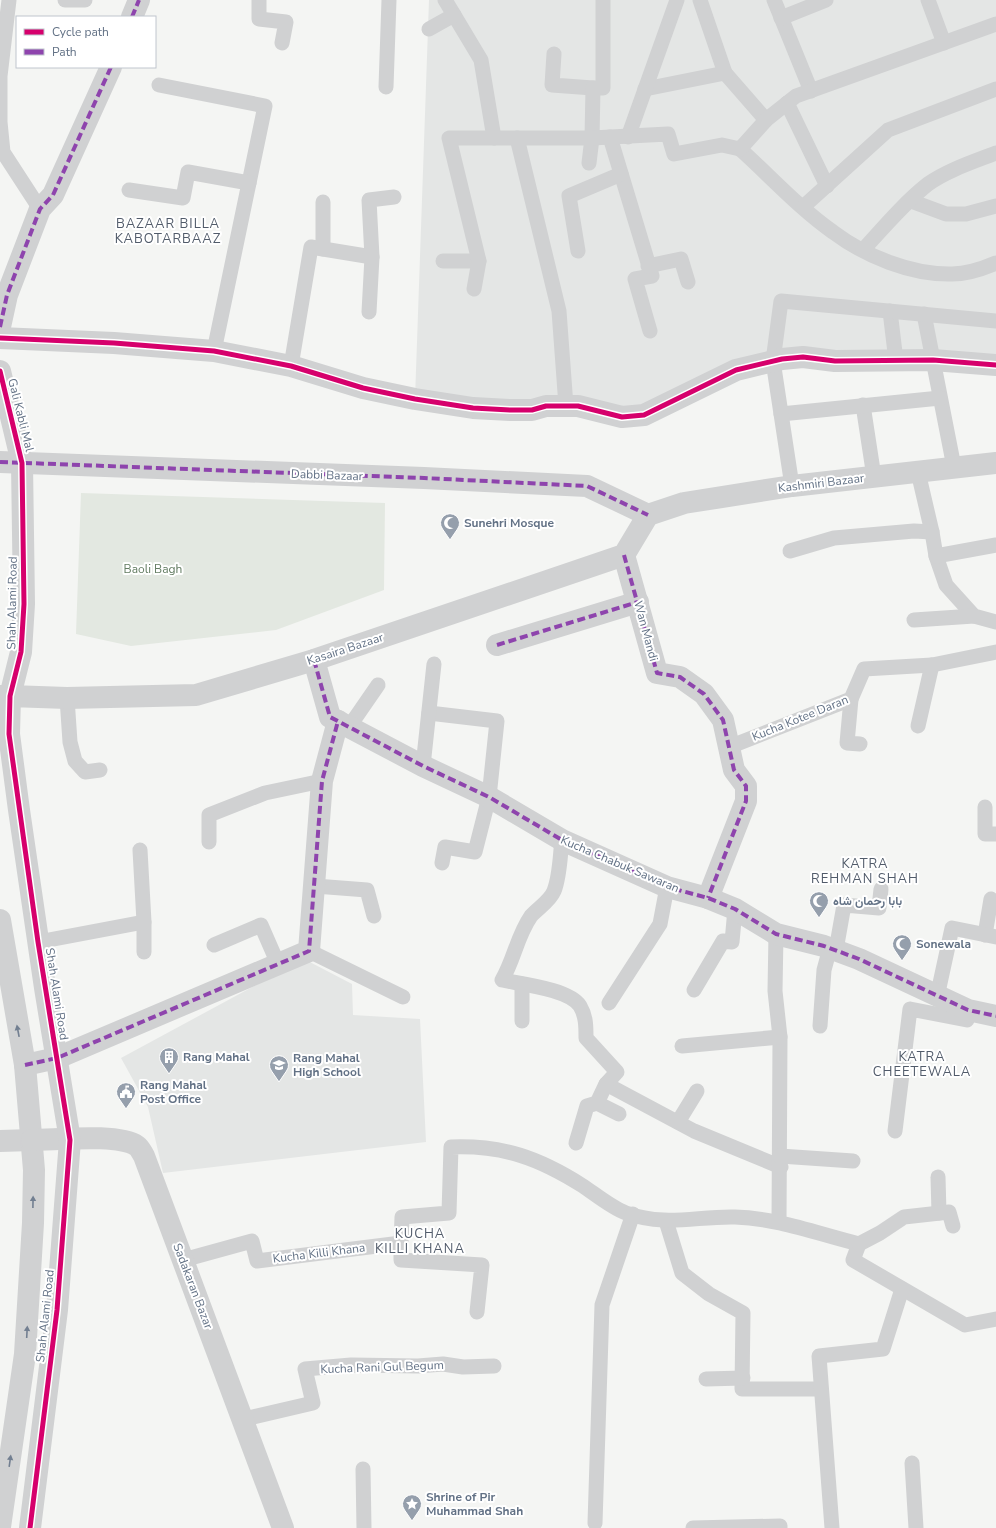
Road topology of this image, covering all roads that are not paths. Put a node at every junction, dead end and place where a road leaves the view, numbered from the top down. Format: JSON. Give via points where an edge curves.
{"nodes":[{"id":1,"x":9,"y":0,"type":"edge"},
{"id":2,"x":65,"y":0,"type":"edge"},
{"id":3,"x":85,"y":0,"type":"edge"},
{"id":4,"x":139,"y":0,"type":"edge"},
{"id":5,"x":259,"y":0,"type":"edge"},
{"id":6,"x":389,"y":0,"type":"edge"},
{"id":7,"x":445,"y":0,"type":"edge"},
{"id":8,"x":603,"y":0,"type":"edge"},
{"id":9,"x":677,"y":0,"type":"edge"},
{"id":10,"x":700,"y":0,"type":"edge"},
{"id":11,"x":774,"y":0,"type":"edge"},
{"id":12,"x":826,"y":0,"type":"edge"},
{"id":13,"x":928,"y":0,"type":"edge"},
{"id":14,"x":454,"y":15,"type":"junction"},
{"id":15,"x":132,"y":16,"type":"edge"},
{"id":16,"x":781,"y":18,"type":"junction"},
{"id":17,"x":4,"y":19,"type":"edge"},
{"id":18,"x":996,"y":24,"type":"edge"},
{"id":19,"x":429,"y":29,"type":"dead end"},
{"id":20,"x":282,"y":43,"type":"dead end"},
{"id":21,"x":944,"y":43,"type":"junction"},
{"id":22,"x":554,"y":54,"type":"dead end"},
{"id":23,"x":111,"y":68,"type":"edge"},
{"id":24,"x":725,"y":73,"type":"junction"},
{"id":25,"x":159,"y":85,"type":"dead end"},
{"id":26,"x":386,"y":86,"type":"dead end"},
{"id":27,"x":593,"y":88,"type":"junction"},
{"id":28,"x":645,"y":89,"type":"junction"},
{"id":29,"x":996,"y":89,"type":"edge"},
{"id":30,"x":811,"y":91,"type":"junction"},
{"id":31,"x":787,"y":103,"type":"junction"},
{"id":32,"x":766,"y":120,"type":"junction"},
{"id":33,"x":610,"y":137,"type":"junction"},
{"id":34,"x":628,"y":137,"type":"junction"},
{"id":35,"x":494,"y":138,"type":"junction"},
{"id":36,"x":516,"y":138,"type":"junction"},
{"id":37,"x":592,"y":138,"type":"junction"},
{"id":38,"x":1,"y":140,"type":"edge"},
{"id":39,"x":740,"y":148,"type":"junction"},
{"id":40,"x":996,"y":153,"type":"edge"},
{"id":41,"x":589,"y":163,"type":"dead end"},
{"id":42,"x":621,"y":174,"type":"junction"},
{"id":43,"x":249,"y":183,"type":"junction"},
{"id":44,"x":827,"y":186,"type":"junction"},
{"id":45,"x":129,"y":190,"type":"dead end"},
{"id":46,"x":394,"y":197,"type":"dead end"},
{"id":47,"x":911,"y":201,"type":"junction"},
{"id":48,"x":323,"y":202,"type":"dead end"},
{"id":49,"x":996,"y":206,"type":"edge"},
{"id":50,"x":804,"y":207,"type":"junction"},
{"id":51,"x":40,"y":209,"type":"junction"},
{"id":52,"x":323,"y":249,"type":"junction"},
{"id":53,"x":863,"y":250,"type":"junction"},
{"id":54,"x":578,"y":251,"type":"dead end"},
{"id":55,"x":372,"y":257,"type":"junction"},
{"id":56,"x":443,"y":261,"type":"dead end"},
{"id":57,"x":479,"y":261,"type":"junction"},
{"id":58,"x":996,"y":263,"type":"edge"},
{"id":59,"x":648,"y":266,"type":"junction"},
{"id":60,"x":688,"y":282,"type":"dead end"},
{"id":61,"x":474,"y":289,"type":"dead end"},
{"id":62,"x":890,"y":311,"type":"junction"},
{"id":63,"x":369,"y":312,"type":"dead end"},
{"id":64,"x":924,"y":314,"type":"junction"},
{"id":65,"x":1,"y":315,"type":"edge"},
{"id":66,"x":996,"y":321,"type":"edge"},
{"id":67,"x":650,"y":331,"type":"dead end"},
{"id":68,"x":0,"y":338,"type":"edge"},
{"id":69,"x":214,"y":351,"type":"junction"},
{"id":70,"x":933,"y":360,"type":"junction"},
{"id":71,"x":773,"y":361,"type":"junction"},
{"id":72,"x":896,"y":361,"type":"junction"},
{"id":73,"x":996,"y":365,"type":"edge"},
{"id":74,"x":291,"y":366,"type":"junction"},
{"id":75,"x":0,"y":371,"type":"edge"},
{"id":76,"x":940,"y":398,"type":"junction"},
{"id":77,"x":863,"y":405,"type":"junction"},
{"id":78,"x":566,"y":406,"type":"junction"},
{"id":79,"x":781,"y":414,"type":"junction"},
{"id":80,"x":0,"y":462,"type":"edge"},
{"id":81,"x":22,"y":463,"type":"junction"},
{"id":82,"x":996,"y":463,"type":"edge"},
{"id":83,"x":954,"y":467,"type":"junction"},
{"id":84,"x":918,"y":472,"type":"junction"},
{"id":85,"x":874,"y":477,"type":"junction"},
{"id":86,"x":792,"y":486,"type":"junction"},
{"id":87,"x":648,"y":515,"type":"junction"},
{"id":88,"x":932,"y":532,"type":"junction"},
{"id":89,"x":996,"y":545,"type":"edge"},
{"id":90,"x":790,"y":551,"type":"dead end"},
{"id":91,"x":624,"y":555,"type":"junction"},
{"id":92,"x":936,"y":556,"type":"junction"},
{"id":93,"x":638,"y":602,"type":"junction"},
{"id":94,"x":974,"y":616,"type":"junction"},
{"id":95,"x":914,"y":620,"type":"dead end"},
{"id":96,"x":996,"y":622,"type":"edge"},
{"id":97,"x":497,"y":645,"type":"dead end"},
{"id":98,"x":996,"y":652,"type":"edge"},
{"id":99,"x":314,"y":660,"type":"junction"},
{"id":100,"x":434,"y":664,"type":"dead end"},
{"id":101,"x":932,"y":665,"type":"junction"},
{"id":102,"x":378,"y":685,"type":"dead end"},
{"id":103,"x":5,"y":696,"type":"edge"},
{"id":104,"x":67,"y":698,"type":"junction"},
{"id":105,"x":851,"y":699,"type":"junction"},
{"id":106,"x":429,"y":713,"type":"junction"},
{"id":107,"x":344,"y":724,"type":"junction"},
{"id":108,"x":918,"y":726,"type":"dead end"},
{"id":109,"x":860,"y":744,"type":"dead end"},
{"id":110,"x":729,"y":746,"type":"junction"},
{"id":111,"x":423,"y":766,"type":"junction"},
{"id":112,"x":100,"y":770,"type":"dead end"},
{"id":113,"x":322,"y":781,"type":"junction"},
{"id":114,"x":489,"y":797,"type":"junction"},
{"id":115,"x":985,"y":807,"type":"dead end"},
{"id":116,"x":996,"y":834,"type":"edge"},
{"id":117,"x":562,"y":840,"type":"junction"},
{"id":118,"x":209,"y":842,"type":"dead end"},
{"id":119,"x":140,"y":850,"type":"dead end"},
{"id":120,"x":442,"y":863,"type":"dead end"},
{"id":121,"x":315,"y":886,"type":"junction"},
{"id":122,"x":667,"y":887,"type":"junction"},
{"id":123,"x":881,"y":889,"type":"dead end"},
{"id":124,"x":708,"y":898,"type":"junction"},
{"id":125,"x":991,"y":899,"type":"dead end"},
{"id":126,"x":734,"y":909,"type":"junction"},
{"id":127,"x":374,"y":916,"type":"dead end"},
{"id":128,"x":0,"y":920,"type":"edge"},
{"id":129,"x":144,"y":922,"type":"junction"},
{"id":130,"x":776,"y":934,"type":"junction"},
{"id":131,"x":991,"y":936,"type":"edge"},
{"id":132,"x":38,"y":942,"type":"junction"},
{"id":133,"x":214,"y":945,"type":"dead end"},
{"id":134,"x":833,"y":949,"type":"junction"},
{"id":135,"x":309,"y":951,"type":"junction"},
{"id":136,"x":144,"y":952,"type":"dead end"},
{"id":137,"x":278,"y":964,"type":"junction"},
{"id":138,"x":522,"y":984,"type":"junction"},
{"id":139,"x":694,"y":990,"type":"dead end"},
{"id":140,"x":403,"y":997,"type":"dead end"},
{"id":141,"x":937,"y":997,"type":"junction"},
{"id":142,"x":609,"y":1003,"type":"dead end"},
{"id":143,"x":968,"y":1010,"type":"junction"},
{"id":144,"x":996,"y":1016,"type":"edge"},
{"id":145,"x":522,"y":1021,"type":"dead end"},
{"id":146,"x":820,"y":1026,"type":"dead end"},
{"id":147,"x":780,"y":1036,"type":"junction"},
{"id":148,"x":682,"y":1046,"type":"dead end"},
{"id":149,"x":57,"y":1058,"type":"junction"},
{"id":150,"x":25,"y":1065,"type":"junction"},
{"id":151,"x":606,"y":1084,"type":"junction"},
{"id":152,"x":697,"y":1092,"type":"dead end"},
{"id":153,"x":597,"y":1103,"type":"junction"},
{"id":154,"x":620,"y":1114,"type":"dead end"},
{"id":155,"x":678,"y":1122,"type":"junction"},
{"id":156,"x":895,"y":1131,"type":"dead end"},
{"id":157,"x":32,"y":1140,"type":"junction"},
{"id":158,"x":70,"y":1140,"type":"junction"},
{"id":159,"x":0,"y":1141,"type":"edge"},
{"id":160,"x":576,"y":1143,"type":"dead end"},
{"id":161,"x":780,"y":1161,"type":"junction"},
{"id":162,"x":853,"y":1161,"type":"dead end"},
{"id":163,"x":938,"y":1177,"type":"dead end"},
{"id":164,"x":940,"y":1213,"type":"junction"},
{"id":165,"x":633,"y":1214,"type":"junction"},
{"id":166,"x":666,"y":1222,"type":"junction"},
{"id":167,"x":779,"y":1222,"type":"junction"},
{"id":168,"x":953,"y":1226,"type":"dead end"},
{"id":169,"x":401,"y":1243,"type":"junction"},
{"id":170,"x":859,"y":1244,"type":"junction"},
{"id":171,"x":183,"y":1260,"type":"junction"},
{"id":172,"x":902,"y":1289,"type":"junction"},
{"id":173,"x":477,"y":1312,"type":"dead end"},
{"id":174,"x":996,"y":1319,"type":"edge"},
{"id":175,"x":494,"y":1366,"type":"dead end"},
{"id":176,"x":743,"y":1378,"type":"junction"},
{"id":177,"x":706,"y":1379,"type":"dead end"},
{"id":178,"x":821,"y":1388,"type":"junction"},
{"id":179,"x":244,"y":1419,"type":"junction"},
{"id":180,"x":912,"y":1462,"type":"dead end"},
{"id":181,"x":363,"y":1469,"type":"dead end"},
{"id":182,"x":595,"y":1524,"type":"dead end"},
{"id":183,"x":0,"y":1527,"type":"edge"},
{"id":184,"x":30,"y":1528,"type":"edge"},
{"id":185,"x":283,"y":1528,"type":"edge"},
{"id":186,"x":364,"y":1528,"type":"edge"},
{"id":187,"x":693,"y":1528,"type":"edge"},
{"id":188,"x":780,"y":1528,"type":"edge"},
{"id":189,"x":832,"y":1528,"type":"edge"},
{"id":190,"x":916,"y":1528,"type":"edge"}],
"edges":[{"from":1,"to":17,"type":"lane"},
{"from":2,"to":3,"type":"lane"},
{"from":4,"to":15,"type":"street"},
{"from":5,"to":20,"type":"lane","via":[[259,18],[286,22]]},
{"from":6,"to":26,"type":"lane"},
{"from":7,"to":14,"type":"lane"},
{"from":8,"to":27,"type":"lane","via":[[603,88]]},
{"from":9,"to":28,"type":"lane"},
{"from":10,"to":24,"type":"lane"},
{"from":11,"to":16,"type":"lane"},
{"from":12,"to":16,"type":"lane"},
{"from":13,"to":21,"type":"lane"},
{"from":14,"to":19,"type":"lane"},
{"from":14,"to":35,"type":"lane","via":[[481,60]]},
{"from":16,"to":30,"type":"lane"},
{"from":17,"to":38,"type":"lane","via":[[0,76]]},
{"from":18,"to":21,"type":"lane"},
{"from":21,"to":30,"type":"lane"},
{"from":22,"to":27,"type":"lane","via":[[552,85]]},
{"from":23,"to":51,"type":"street","via":[[53,195]]},
{"from":24,"to":28,"type":"lane"},
{"from":24,"to":32,"type":"lane"},
{"from":25,"to":43,"type":"lane","via":[[266,106]]},
{"from":27,"to":37,"type":"lane"},
{"from":28,"to":34,"type":"lane"},
{"from":29,"to":44,"type":"lane","via":[[888,130]]},
{"from":30,"to":31,"type":"lane","via":[[796,96]]},
{"from":31,"to":32,"type":"lane"},
{"from":31,"to":44,"type":"lane"},
{"from":32,"to":39,"type":"lane"},
{"from":33,"to":34,"type":"lane"},
{"from":33,"to":37,"type":"lane"},
{"from":33,"to":42,"type":"lane"},
{"from":34,"to":39,"type":"lane","via":[[668,134],[674,154],[722,145]]},
{"from":35,"to":36,"type":"lane"},
{"from":35,"to":57,"type":"lane","via":[[450,138]]},
{"from":36,"to":37,"type":"lane"},
{"from":36,"to":78,"type":"lane","via":[[559,311]]},
{"from":37,"to":41,"type":"lane"},
{"from":38,"to":51,"type":"lane","via":[[3,152]]},
{"from":39,"to":50,"type":"lane"},
{"from":40,"to":47,"type":"lane","via":[[949,172],[928,184]]},
{"from":42,"to":54,"type":"lane","via":[[569,196]]},
{"from":42,"to":59,"type":"lane"},
{"from":43,"to":45,"type":"lane","via":[[188,172],[183,198]]},
{"from":43,"to":69,"type":"lane"},
{"from":44,"to":50,"type":"lane"},
{"from":46,"to":55,"type":"lane","via":[[369,200]]},
{"from":47,"to":49,"type":"lane","via":[[946,214],[966,214]]},
{"from":47,"to":53,"type":"lane"},
{"from":48,"to":52,"type":"lane"},
{"from":50,"to":53,"type":"lane","via":[[833,232]]},
{"from":51,"to":65,"type":"street"},
{"from":52,"to":55,"type":"lane"},
{"from":52,"to":74,"type":"lane","via":[[311,247]]},
{"from":53,"to":58,"type":"lane","via":[[894,264],[952,274],[980,270]]},
{"from":55,"to":63,"type":"lane"},
{"from":56,"to":57,"type":"lane"},
{"from":57,"to":61,"type":"lane"},
{"from":59,"to":60,"type":"lane","via":[[681,259]]},
{"from":59,"to":67,"type":"lane","via":[[652,276],[635,279]]},
{"from":62,"to":64,"type":"lane"},
{"from":62,"to":71,"type":"lane","via":[[781,301]]},
{"from":62,"to":72,"type":"lane"},
{"from":64,"to":66,"type":"lane"},
{"from":64,"to":70,"type":"lane"},
{"from":68,"to":69,"type":"street"},
{"from":69,"to":74,"type":"street"},
{"from":70,"to":72,"type":"street"},
{"from":70,"to":73,"type":"street"},
{"from":70,"to":76,"type":"lane"},
{"from":71,"to":72,"type":"street","via":[[804,357],[835,361]]},
{"from":71,"to":78,"type":"street","via":[[736,370],[644,415],[622,417],[578,406]]},
{"from":71,"to":79,"type":"lane"},
{"from":74,"to":78,"type":"street","via":[[363,388],[473,408],[532,410],[546,406]]},
{"from":75,"to":81,"type":"street","name":"Gali Kabli Mal"},
{"from":76,"to":77,"type":"lane"},
{"from":76,"to":83,"type":"lane"},
{"from":77,"to":79,"type":"lane"},
{"from":77,"to":85,"type":"lane"},
{"from":79,"to":86,"type":"lane"},
{"from":80,"to":81,"type":"street","name":"Dabbi Bazaar"},
{"from":81,"to":87,"type":"street","name":"Dabbi Bazaar","via":[[587,486]]},
{"from":81,"to":103,"type":"street","name":"Shah Alami Road","via":[[24,612],[21,652]]},
{"from":82,"to":83,"type":"street","name":"Kashmiri Bazaar"},
{"from":83,"to":84,"type":"street","name":"Kashmiri Bazaar"},
{"from":84,"to":85,"type":"street","name":"Kashmiri Bazaar"},
{"from":84,"to":88,"type":"lane"},
{"from":85,"to":86,"type":"street","name":"Kashmiri Bazaar"},
{"from":86,"to":87,"type":"street","name":"Kashmiri Bazaar","via":[[684,503]]},
{"from":87,"to":91,"type":"street"},
{"from":88,"to":90,"type":"lane","via":[[914,531],[834,538]]},
{"from":88,"to":92,"type":"lane"},
{"from":89,"to":92,"type":"lane"},
{"from":91,"to":93,"type":"street","name":"Wan Mandi"},
{"from":91,"to":99,"type":"street","name":"Kasaira Bazaar"},
{"from":92,"to":94,"type":"lane","via":[[946,585]]},
{"from":93,"to":97,"type":"street"},
{"from":93,"to":110,"type":"street","name":"Wan Mandi","via":[[657,672],[680,677],[704,694],[723,720]]},
{"from":94,"to":95,"type":"lane"},
{"from":94,"to":96,"type":"lane"},
{"from":98,"to":101,"type":"lane","name":"Kucha Kotee Daran"},
{"from":99,"to":104,"type":"street","name":"Kasaira Bazaar","via":[[196,695]]},
{"from":99,"to":107,"type":"street","name":"Kucha Chabuk Sawaran","via":[[330,717]]},
{"from":100,"to":106,"type":"lane"},
{"from":101,"to":105,"type":"lane","name":"Kucha Kotee Daran","via":[[864,669]]},
{"from":101,"to":108,"type":"lane"},
{"from":102,"to":107,"type":"lane"},
{"from":103,"to":104,"type":"street","name":"Kasaira Bazaar"},
{"from":103,"to":132,"type":"street","name":"Shah Alami Road"},
{"from":104,"to":112,"type":"lane","via":[[74,761],[85,772]]},
{"from":105,"to":109,"type":"lane","via":[[847,743]]},
{"from":105,"to":110,"type":"lane","name":"Kucha Kotee Daran"},
{"from":106,"to":111,"type":"lane"},
{"from":106,"to":114,"type":"lane","via":[[496,722]]},
{"from":107,"to":111,"type":"street","name":"Kucha Chabuk Sawaran"},
{"from":107,"to":113,"type":"street"},
{"from":110,"to":124,"type":"street","name":"Wan Mandi","via":[[734,770],[746,786],[746,802]]},
{"from":111,"to":114,"type":"street","name":"Kucha Chabuk Sawaran"},
{"from":113,"to":118,"type":"lane","via":[[266,793],[209,815]]},
{"from":113,"to":121,"type":"street"},
{"from":114,"to":117,"type":"street","name":"Kucha Chabuk Sawaran"},
{"from":114,"to":120,"type":"lane","via":[[475,852],[445,847]]},
{"from":115,"to":116,"type":"lane","via":[[985,834]]},
{"from":117,"to":122,"type":"street","name":"Kucha Chabuk Sawaran"},
{"from":117,"to":138,"type":"lane","via":[[554,892],[531,916],[502,980]]},
{"from":119,"to":129,"type":"lane"},
{"from":121,"to":127,"type":"lane","via":[[367,890]]},
{"from":121,"to":135,"type":"street"},
{"from":122,"to":124,"type":"street","name":"Kucha Chabuk Sawaran"},
{"from":122,"to":142,"type":"lane","via":[[660,924]]},
{"from":123,"to":134,"type":"lane","via":[[879,908],[844,905]]},
{"from":124,"to":126,"type":"street","name":"Kucha Chabuk Sawaran"},
{"from":125,"to":131,"type":"lane"},
{"from":126,"to":130,"type":"street","name":"Kucha Chabuk Sawaran"},
{"from":126,"to":139,"type":"lane","via":[[732,942],[723,941]]},
{"from":150,"to":128,"type":"street","name":"Shah Alami Road","one_way":true},
{"from":129,"to":132,"type":"lane"},
{"from":129,"to":136,"type":"lane"},
{"from":130,"to":134,"type":"street","name":"Kucha Chabuk Sawaran"},
{"from":130,"to":147,"type":"lane","via":[[775,991]]},
{"from":131,"to":141,"type":"lane","via":[[952,928]]},
{"from":132,"to":149,"type":"street","name":"Shah Alami Road"},
{"from":133,"to":137,"type":"lane","via":[[261,925]]},
{"from":134,"to":141,"type":"street","name":"Kucha Chabuk Sawaran"},
{"from":134,"to":146,"type":"lane","via":[[824,970]]},
{"from":135,"to":137,"type":"street"},
{"from":135,"to":140,"type":"lane"},
{"from":137,"to":149,"type":"street"},
{"from":138,"to":145,"type":"lane"},
{"from":138,"to":151,"type":"lane","via":[[565,995],[579,1004],[586,1021],[586,1038],[617,1072]]},
{"from":141,"to":143,"type":"street","name":"Kucha Chabuk Sawaran"},
{"from":143,"to":144,"type":"street","name":"Kucha Chabuk Sawaran"},
{"from":143,"to":156,"type":"lane","via":[[967,1020],[910,1009]]},
{"from":147,"to":148,"type":"lane"},
{"from":147,"to":161,"type":"lane"},
{"from":149,"to":150,"type":"street"},
{"from":149,"to":158,"type":"street","name":"Shah Alami Road"},
{"from":150,"to":157,"type":"street","name":"Shah Alami Road"},
{"from":151,"to":153,"type":"lane"},
{"from":151,"to":155,"type":"lane"},
{"from":152,"to":155,"type":"lane"},
{"from":153,"to":154,"type":"lane"},
{"from":153,"to":160,"type":"lane","via":[[587,1106]]},
{"from":155,"to":161,"type":"lane"},
{"from":157,"to":158,"type":"street","name":"Sadakaran Bazar"},
{"from":157,"to":159,"type":"street","name":"Sadakaran Bazar"},
{"from":183,"to":157,"type":"street","name":"Shah Alami Road","one_way":true,"via":[[25,1354],[33,1223]]},
{"from":158,"to":171,"type":"street","name":"Sadakaran Bazar","via":[[113,1138],[138,1147],[144,1156]]},
{"from":158,"to":184,"type":"street","name":"Shah Alami Road","via":[[57,1310]]},
{"from":161,"to":162,"type":"lane"},
{"from":161,"to":167,"type":"lane"},
{"from":163,"to":164,"type":"lane"},
{"from":164,"to":168,"type":"lane","via":[[949,1212]]},
{"from":164,"to":170,"type":"lane","via":[[904,1217]]},
{"from":165,"to":166,"type":"lane"},
{"from":165,"to":169,"type":"lane","via":[[626,1213],[542,1163],[504,1150],[475,1146],[451,1147],[449,1213],[402,1217]]},
{"from":165,"to":182,"type":"lane","via":[[602,1305]]},
{"from":166,"to":167,"type":"lane","via":[[734,1217]]},
{"from":166,"to":176,"type":"lane","via":[[682,1273],[709,1294],[743,1313]]},
{"from":167,"to":170,"type":"lane"},
{"from":169,"to":171,"type":"lane","name":"Kucha Killi Khana","via":[[257,1261],[252,1241]]},
{"from":169,"to":173,"type":"lane","via":[[401,1260],[482,1265]]},
{"from":170,"to":172,"type":"lane","via":[[853,1260]]},
{"from":171,"to":179,"type":"street","name":"Sadakaran Bazar"},
{"from":172,"to":174,"type":"lane","via":[[965,1325]]},
{"from":172,"to":178,"type":"lane","via":[[883,1349],[819,1356]]},
{"from":175,"to":179,"type":"lane","name":"Kucha Rani Gul Begum","via":[[351,1365],[305,1370],[314,1403]]},
{"from":176,"to":177,"type":"lane"},
{"from":176,"to":178,"type":"lane","via":[[742,1388]]},
{"from":178,"to":189,"type":"lane"},
{"from":179,"to":185,"type":"street","name":"Sadakaran Bazar"},
{"from":180,"to":190,"type":"lane"},
{"from":181,"to":186,"type":"lane"},
{"from":187,"to":188,"type":"lane"}]}
